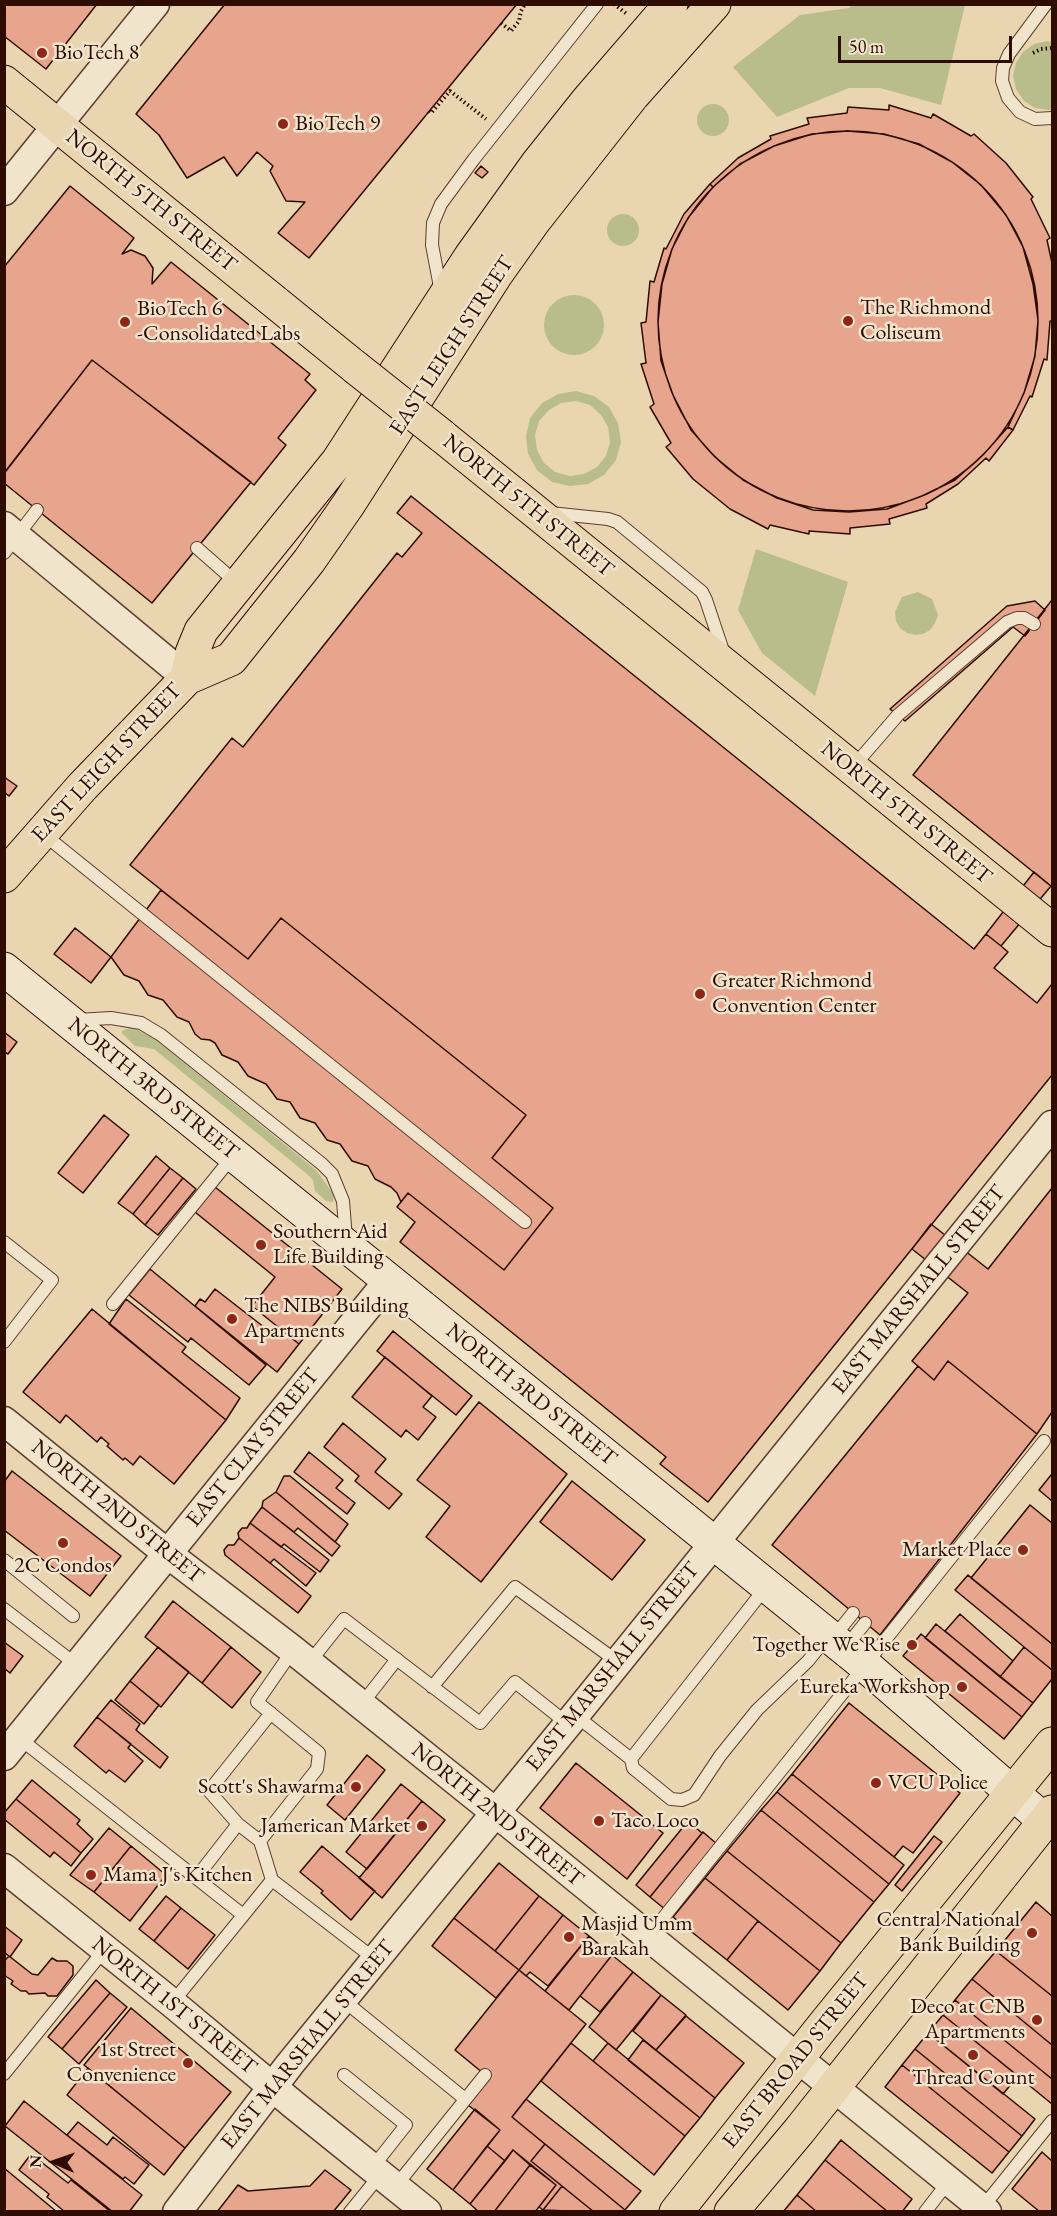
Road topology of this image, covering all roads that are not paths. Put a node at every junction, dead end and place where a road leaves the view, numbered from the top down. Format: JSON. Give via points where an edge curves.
{"nodes":[{"id":1,"x":156,"y":4,"type":"edge"},
{"id":2,"x":597,"y":4,"type":"edge"},
{"id":3,"x":671,"y":4,"type":"edge"},
{"id":4,"x":714,"y":4,"type":"edge"},
{"id":5,"x":1046,"y":4,"type":"edge"},
{"id":6,"x":4,"y":82,"type":"edge"},
{"id":7,"x":1053,"y":118,"type":"edge"},
{"id":8,"x":57,"y":125,"type":"junction"},
{"id":9,"x":4,"y":191,"type":"edge"},
{"id":10,"x":443,"y":300,"type":"junction"},
{"id":11,"x":38,"y":510,"type":"dead end"},
{"id":12,"x":534,"y":511,"type":"junction"},
{"id":13,"x":9,"y":539,"type":"edge"},
{"id":14,"x":197,"y":548,"type":"dead end"},
{"id":15,"x":238,"y":585,"type":"junction"},
{"id":16,"x":1034,"y":624,"type":"dead end"},
{"id":17,"x":728,"y":668,"type":"junction"},
{"id":18,"x":187,"y":678,"type":"junction"},
{"id":19,"x":852,"y":769,"type":"junction"},
{"id":20,"x":41,"y":832,"type":"junction"},
{"id":21,"x":4,"y":876,"type":"edge"},
{"id":22,"x":1053,"y":930,"type":"edge"},
{"id":23,"x":4,"y":969,"type":"edge"},
{"id":24,"x":68,"y":1020,"type":"junction"},
{"id":25,"x":1053,"y":1125,"type":"edge"},
{"id":26,"x":233,"y":1155,"type":"junction"},
{"id":27,"x":525,"y":1222,"type":"dead end"},
{"id":28,"x":4,"y":1242,"type":"edge"},
{"id":29,"x":347,"y":1246,"type":"junction"},
{"id":30,"x":389,"y":1280,"type":"junction"},
{"id":31,"x":113,"y":1304,"type":"dead end"},
{"id":32,"x":9,"y":1327,"type":"edge"},
{"id":33,"x":4,"y":1342,"type":"edge"},
{"id":34,"x":8,"y":1431,"type":"edge"},
{"id":35,"x":1044,"y":1441,"type":"dead end"},
{"id":36,"x":713,"y":1543,"type":"junction"},
{"id":37,"x":168,"y":1554,"type":"junction"},
{"id":38,"x":4,"y":1560,"type":"edge"},
{"id":39,"x":766,"y":1586,"type":"junction"},
{"id":40,"x":4,"y":1609,"type":"edge"},
{"id":41,"x":853,"y":1613,"type":"dead end"},
{"id":42,"x":73,"y":1616,"type":"dead end"},
{"id":43,"x":865,"y":1623,"type":"dead end"},
{"id":44,"x":843,"y":1648,"type":"junction"},
{"id":45,"x":301,"y":1657,"type":"junction"},
{"id":46,"x":396,"y":1659,"type":"junction"},
{"id":47,"x":618,"y":1662,"type":"junction"},
{"id":48,"x":78,"y":1666,"type":"junction"},
{"id":49,"x":432,"y":1687,"type":"junction"},
{"id":50,"x":361,"y":1704,"type":"junction"},
{"id":51,"x":271,"y":1713,"type":"junction"},
{"id":52,"x":572,"y":1720,"type":"junction"},
{"id":53,"x":1053,"y":1744,"type":"edge"},
{"id":54,"x":12,"y":1747,"type":"edge"},
{"id":55,"x":632,"y":1759,"type":"junction"},
{"id":56,"x":1013,"y":1793,"type":"junction"},
{"id":57,"x":494,"y":1813,"type":"junction"},
{"id":58,"x":1050,"y":1820,"type":"edge"},
{"id":59,"x":238,"y":1824,"type":"junction"},
{"id":60,"x":260,"y":1841,"type":"junction"},
{"id":61,"x":4,"y":1868,"type":"edge"},
{"id":62,"x":196,"y":1878,"type":"junction"},
{"id":63,"x":272,"y":1880,"type":"junction"},
{"id":64,"x":243,"y":1915,"type":"junction"},
{"id":65,"x":648,"y":1937,"type":"junction"},
{"id":66,"x":105,"y":1949,"type":"junction"},
{"id":67,"x":376,"y":1960,"type":"junction"},
{"id":68,"x":343,"y":2001,"type":"junction"},
{"id":69,"x":172,"y":2003,"type":"junction"},
{"id":70,"x":798,"y":2059,"type":"junction"},
{"id":71,"x":4,"y":2074,"type":"edge"},
{"id":72,"x":344,"y":2075,"type":"dead end"},
{"id":73,"x":485,"y":2075,"type":"dead end"},
{"id":74,"x":272,"y":2087,"type":"junction"},
{"id":75,"x":832,"y":2088,"type":"junction"},
{"id":76,"x":465,"y":2099,"type":"junction"},
{"id":77,"x":1053,"y":2121,"type":"edge"},
{"id":78,"x":949,"y":2181,"type":"junction"},
{"id":79,"x":398,"y":2192,"type":"edge"},
{"id":80,"x":983,"y":2210,"type":"edge"},
{"id":81,"x":179,"y":2211,"type":"edge"},
{"id":82,"x":350,"y":2211,"type":"edge"},
{"id":83,"x":676,"y":2211,"type":"edge"},
{"id":84,"x":731,"y":2211,"type":"edge"},
{"id":85,"x":925,"y":2211,"type":"edge"}],
"edges":[{"from":1,"to":8,"type":"street"},
{"from":2,"to":10,"type":"lane","via":[[435,215],[432,245]]},
{"from":3,"to":10,"type":"main road","name":"EAST LEIGH STREET","via":[[556,139]]},
{"from":4,"to":18,"type":"main road","name":"EAST LEIGH STREET","via":[[633,95],[534,221],[309,561],[231,658]]},
{"from":5,"to":7,"type":"lane","via":[[1009,54],[1002,81],[1008,98],[1020,112],[1035,119]]},
{"from":6,"to":8,"type":"main road","name":"NORTH 5TH STREET"},
{"from":8,"to":9,"type":"street"},
{"from":8,"to":12,"type":"main road","name":"NORTH 5TH STREET","bridge":true},
{"from":10,"to":15,"type":"main road","name":"EAST LEIGH STREET","via":[[338,461]]},
{"from":11,"to":13,"type":"lane"},
{"from":12,"to":17,"type":"main road","name":"NORTH 5TH STREET"},
{"from":12,"to":17,"type":"lane","via":[[617,522],[702,592]]},
{"from":13,"to":18,"type":"street"},
{"from":14,"to":15,"type":"lane"},
{"from":15,"to":18,"type":"main road","name":"EAST LEIGH STREET","via":[[201,631]]},
{"from":16,"to":19,"type":"lane","via":[[1024,618],[1007,622],[898,715]]},
{"from":17,"to":19,"type":"main road","name":"NORTH 5TH STREET"},
{"from":18,"to":20,"type":"main road","name":"EAST LEIGH STREET"},
{"from":19,"to":22,"type":"main road","name":"NORTH 5TH STREET"},
{"from":20,"to":21,"type":"main road","name":"EAST LEIGH STREET"},
{"from":20,"to":27,"type":"lane"},
{"from":23,"to":24,"type":"main road","name":"NORTH 3RD STREET"},
{"from":24,"to":26,"type":"main road","name":"NORTH 3RD STREET"},
{"from":24,"to":29,"type":"lane","via":[[111,1018],[141,1023],[313,1156],[332,1174],[338,1187]]},
{"from":25,"to":36,"type":"street","name":"EAST MARSHALL STREET"},
{"from":26,"to":29,"type":"main road","name":"NORTH 3RD STREET"},
{"from":26,"to":31,"type":"lane"},
{"from":28,"to":32,"type":"lane","via":[[52,1280]]},
{"from":29,"to":30,"type":"main road","name":"NORTH 3RD STREET"},
{"from":30,"to":36,"type":"main road","name":"NORTH 3RD STREET"},
{"from":30,"to":37,"type":"street","name":"EAST CLAY STREET"},
{"from":32,"to":33,"type":"lane"},
{"from":34,"to":37,"type":"street","name":"NORTH 2ND STREET"},
{"from":35,"to":44,"type":"lane"},
{"from":36,"to":39,"type":"main road","name":"NORTH 3RD STREET"},
{"from":36,"to":47,"type":"street","name":"EAST MARSHALL STREET"},
{"from":37,"to":45,"type":"street","name":"NORTH 2ND STREET"},
{"from":37,"to":48,"type":"street","name":"EAST CLAY STREET"},
{"from":38,"to":42,"type":"lane"},
{"from":39,"to":44,"type":"main road","name":"NORTH 3RD STREET"},
{"from":39,"to":55,"type":"lane"},
{"from":40,"to":48,"type":"lane"},
{"from":41,"to":44,"type":"lane"},
{"from":43,"to":44,"type":"lane"},
{"from":44,"to":55,"type":"lane","via":[[808,1661],[757,1710],[694,1795],[671,1799],[633,1768]]},
{"from":44,"to":56,"type":"main road","name":"NORTH 3RD STREET"},
{"from":44,"to":65,"type":"lane","via":[[844,1691]]},
{"from":45,"to":46,"type":"lane","via":[[344,1619]]},
{"from":45,"to":50,"type":"street","name":"NORTH 2ND STREET"},
{"from":45,"to":51,"type":"lane","via":[[257,1702]]},
{"from":46,"to":49,"type":"lane"},
{"from":46,"to":50,"type":"lane"},
{"from":47,"to":49,"type":"lane","via":[[515,1587]]},
{"from":47,"to":52,"type":"street","name":"EAST MARSHALL STREET"},
{"from":48,"to":54,"type":"street","name":"EAST CLAY STREET"},
{"from":49,"to":52,"type":"lane","via":[[480,1724],[515,1682]]},
{"from":50,"to":57,"type":"street","name":"NORTH 2ND STREET"},
{"from":51,"to":59,"type":"lane","via":[[209,1791]]},
{"from":51,"to":60,"type":"lane","via":[[320,1753],[317,1768]]},
{"from":52,"to":55,"type":"lane"},
{"from":52,"to":57,"type":"street","name":"EAST MARSHALL STREET"},
{"from":53,"to":56,"type":"main road","name":"EAST BROAD STREET"},
{"from":54,"to":62,"type":"lane"},
{"from":56,"to":58,"type":"main road","name":"NORTH 3RD STREET"},
{"from":56,"to":70,"type":"main road","name":"EAST BROAD STREET"},
{"from":57,"to":65,"type":"street","name":"NORTH 2ND STREET"},
{"from":57,"to":67,"type":"street","name":"EAST MARSHALL STREET"},
{"from":58,"to":75,"type":"main road","name":"EAST BROAD STREET"},
{"from":59,"to":60,"type":"lane"},
{"from":59,"to":62,"type":"lane"},
{"from":60,"to":63,"type":"lane"},
{"from":61,"to":66,"type":"street","name":"NORTH 1ST STREET"},
{"from":62,"to":64,"type":"lane"},
{"from":63,"to":64,"type":"lane"},
{"from":63,"to":67,"type":"lane"},
{"from":64,"to":69,"type":"lane"},
{"from":65,"to":70,"type":"street","name":"NORTH 2ND STREET"},
{"from":66,"to":69,"type":"street","name":"NORTH 1ST STREET"},
{"from":66,"to":71,"type":"lane"},
{"from":67,"to":68,"type":"street","name":"EAST MARSHALL STREET"},
{"from":68,"to":74,"type":"street","name":"EAST MARSHALL STREET"},
{"from":68,"to":76,"type":"lane"},
{"from":69,"to":74,"type":"street","name":"NORTH 1ST STREET"},
{"from":70,"to":75,"type":"street","name":"NORTH 2ND STREET"},
{"from":70,"to":83,"type":"main road","name":"EAST BROAD STREET"},
{"from":72,"to":79,"type":"lane","via":[[406,2124]]},
{"from":73,"to":76,"type":"lane"},
{"from":74,"to":79,"type":"street","name":"NORTH 1ST STREET"},
{"from":74,"to":81,"type":"street","name":"EAST MARSHALL STREET"},
{"from":75,"to":78,"type":"street","name":"NORTH 2ND STREET"},
{"from":75,"to":84,"type":"main road","name":"EAST BROAD STREET"},
{"from":76,"to":79,"type":"lane"},
{"from":77,"to":80,"type":"lane"},
{"from":78,"to":80,"type":"street","name":"NORTH 2ND STREET"},
{"from":78,"to":85,"type":"lane"},
{"from":79,"to":82,"type":"lane"}]}
